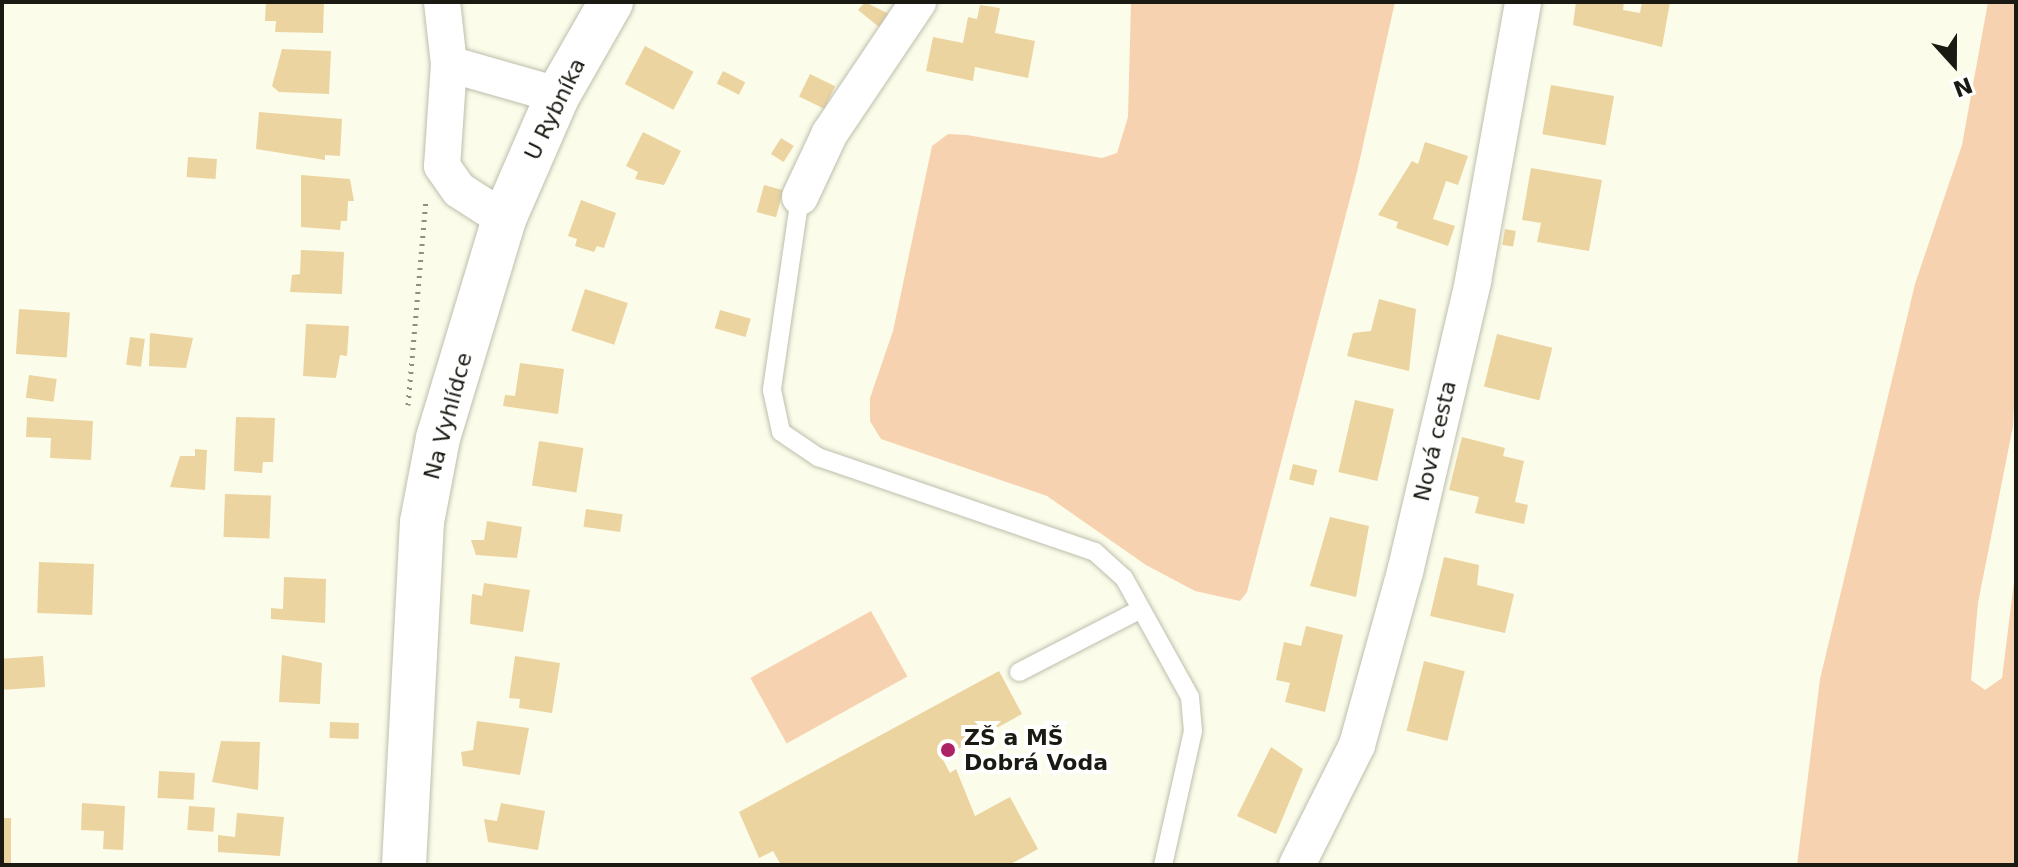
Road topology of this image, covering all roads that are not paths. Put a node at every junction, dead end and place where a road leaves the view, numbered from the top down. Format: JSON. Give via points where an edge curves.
{"nodes":[{"id":1,"x":442,"y":2,"type":"edge"},
{"id":2,"x":611,"y":2,"type":"edge"},
{"id":3,"x":918,"y":2,"type":"edge"},
{"id":4,"x":1523,"y":2,"type":"edge"},
{"id":5,"x":449,"y":64,"type":"junction"},
{"id":6,"x":558,"y":95,"type":"junction"},
{"id":7,"x":800,"y":197,"type":"joint"},
{"id":8,"x":504,"y":219,"type":"junction"},
{"id":9,"x":1139,"y":610,"type":"junction"},
{"id":10,"x":1019,"y":672,"type":"dead end"},
{"id":11,"x":404,"y":865,"type":"edge"},
{"id":12,"x":1163,"y":865,"type":"edge"},
{"id":13,"x":1297,"y":865,"type":"edge"}],
"edges":[{"from":1,"to":5,"type":"street"},
{"from":2,"to":6,"type":"street","name":"U Rybníka"},
{"from":3,"to":7,"type":"street","via":[[830,133]]},
{"from":4,"to":13,"type":"street","name":"Nová cesta","via":[[1473,281],[1405,572],[1357,745]]},
{"from":5,"to":6,"type":"street"},
{"from":5,"to":8,"type":"street","via":[[442,166],[459,190]]},
{"from":6,"to":8,"type":"street","name":"U Rybníka"},
{"from":7,"to":9,"type":"lane","via":[[772,390],[781,432],[818,457],[1095,552],[1124,578]]},
{"from":8,"to":11,"type":"street","name":"Na Vyhlídce","via":[[438,438],[422,522]]},
{"from":9,"to":10,"type":"lane"},
{"from":9,"to":12,"type":"lane","via":[[1190,697],[1193,731]]}]}
